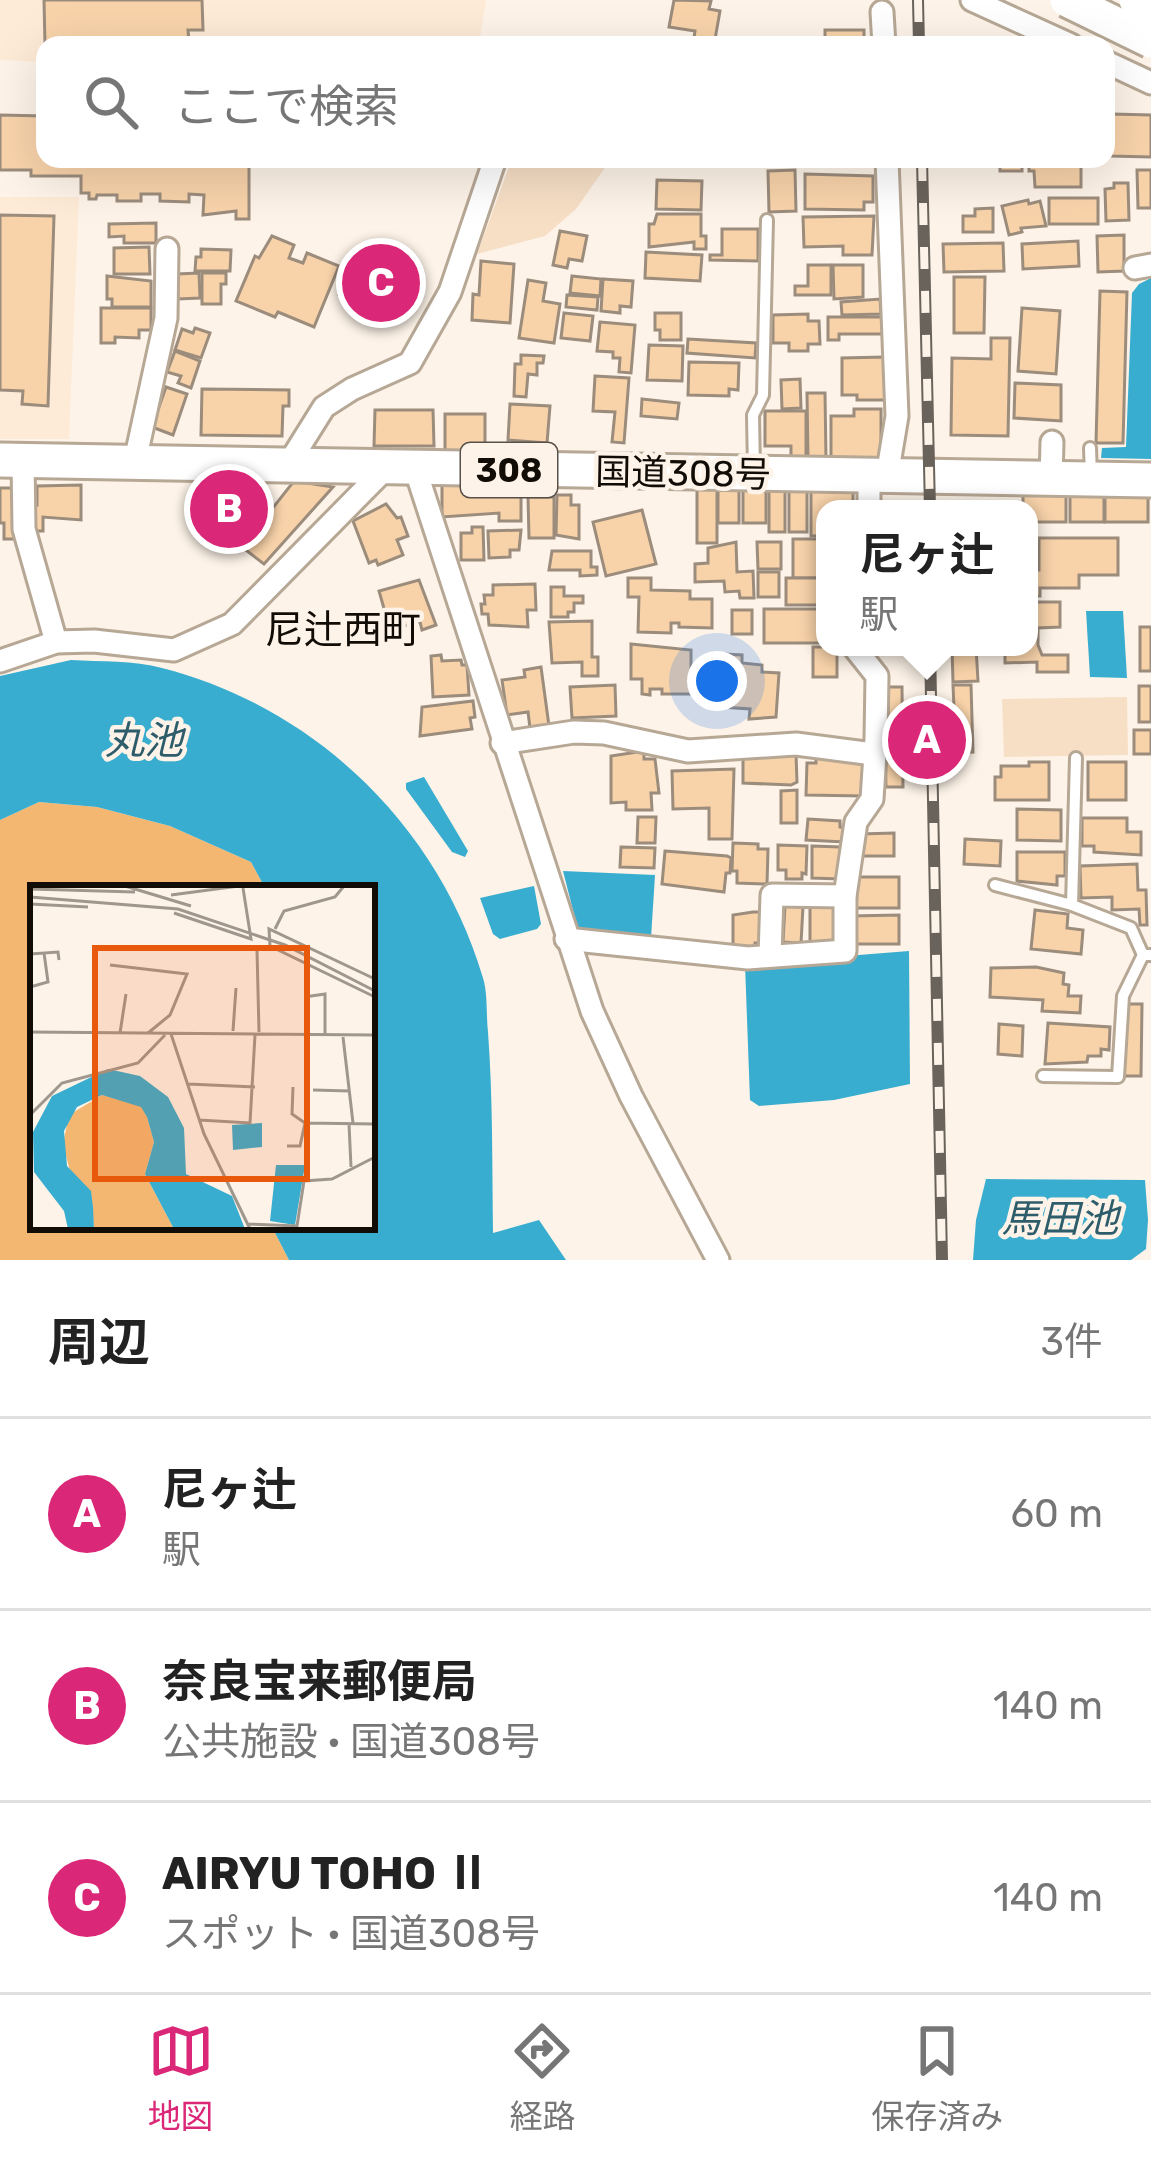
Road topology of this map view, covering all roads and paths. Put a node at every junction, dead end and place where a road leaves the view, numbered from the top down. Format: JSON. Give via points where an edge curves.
{"nodes":[{"id":1,"x":972,"y":0,"type":"edge"},
{"id":2,"x":1067,"y":0,"type":"edge"},
{"id":3,"x":1136,"y":0,"type":"edge"},
{"id":4,"x":1151,"y":7,"type":"edge"},
{"id":5,"x":882,"y":12,"type":"dead end"},
{"id":6,"x":883,"y":36,"type":"edge"},
{"id":7,"x":1051,"y":36,"type":"edge"},
{"id":8,"x":1151,"y":41,"type":"edge"},
{"id":9,"x":1115,"y":66,"type":"edge"},
{"id":10,"x":1151,"y":83,"type":"edge"},
{"id":11,"x":492,"y":168,"type":"edge"},
{"id":12,"x":887,"y":168,"type":"edge"},
{"id":13,"x":767,"y":220,"type":"dead end"},
{"id":14,"x":167,"y":249,"type":"dead end"},
{"id":15,"x":1052,"y":442,"type":"dead end"},
{"id":16,"x":11,"y":460,"type":"edge"},
{"id":17,"x":136,"y":461,"type":"junction"},
{"id":18,"x":289,"y":463,"type":"junction"},
{"id":19,"x":401,"y":468,"type":"junction"},
{"id":20,"x":754,"y":474,"type":"junction"},
{"id":21,"x":1051,"y":479,"type":"junction"},
{"id":22,"x":1151,"y":480,"type":"edge"},
{"id":23,"x":875,"y":487,"type":"edge"},
{"id":24,"x":56,"y":642,"type":"junction"},
{"id":25,"x":861,"y":656,"type":"edge"},
{"id":26,"x":0,"y":661,"type":"edge"},
{"id":27,"x":502,"y":743,"type":"junction"},
{"id":28,"x":873,"y":754,"type":"junction"},
{"id":29,"x":1076,"y":758,"type":"dead end"},
{"id":30,"x":995,"y":885,"type":"dead end"},
{"id":31,"x":845,"y":896,"type":"junction"},
{"id":32,"x":1072,"y":905,"type":"junction"},
{"id":33,"x":566,"y":939,"type":"junction"},
{"id":34,"x":1147,"y":955,"type":"edge"},
{"id":35,"x":770,"y":956,"type":"junction"},
{"id":36,"x":1043,"y":1076,"type":"dead end"},
{"id":37,"x":718,"y":1260,"type":"edge"}],
"edges":[{"from":1,"to":7,"type":"street"},
{"from":2,"to":8,"type":"highway","bridge":true},
{"from":3,"to":4,"type":"highway","bridge":true},
{"from":5,"to":6,"type":"street"},
{"from":9,"to":10,"type":"street"},
{"from":11,"to":18,"type":"street","via":[[449,292],[410,363],[324,407]]},
{"from":12,"to":23,"type":"street","via":[[897,416]]},
{"from":13,"to":20,"type":"lane"},
{"from":14,"to":17,"type":"street","via":[[166,318]]},
{"from":15,"to":21,"type":"street"},
{"from":16,"to":17,"type":"highway","name":"国道308号","number":"308"},
{"from":16,"to":24,"type":"street"},
{"from":17,"to":18,"type":"highway","name":"国道308号","number":"308"},
{"from":18,"to":19,"type":"highway","name":"国道308号","number":"308"},
{"from":19,"to":20,"type":"highway","name":"国道308号","number":"308"},
{"from":19,"to":24,"type":"street","via":[[232,624],[174,650]]},
{"from":19,"to":27,"type":"street"},
{"from":20,"to":23,"type":"highway","name":"国道308号","number":"308"},
{"from":21,"to":22,"type":"highway","name":"国道308号","number":"308","via":[[1090,464]]},
{"from":21,"to":23,"type":"highway","name":"国道308号","number":"308"},
{"from":24,"to":26,"type":"street"},
{"from":25,"to":28,"type":"street","via":[[877,676]]},
{"from":27,"to":28,"type":"street","via":[[589,732],[688,751],[796,745]]},
{"from":27,"to":33,"type":"street"},
{"from":28,"to":31,"type":"street","via":[[872,799],[856,822]]},
{"from":29,"to":32,"type":"lane"},
{"from":30,"to":32,"type":"lane"},
{"from":31,"to":35,"type":"street","via":[[845,951]]},
{"from":31,"to":35,"type":"street","via":[[772,895]]},
{"from":32,"to":34,"type":"lane","via":[[1131,928]]},
{"from":33,"to":35,"type":"street"},
{"from":33,"to":37,"type":"street","via":[[631,1096]]},
{"from":34,"to":36,"type":"lane","via":[[1123,996],[1118,1077]]}]}
